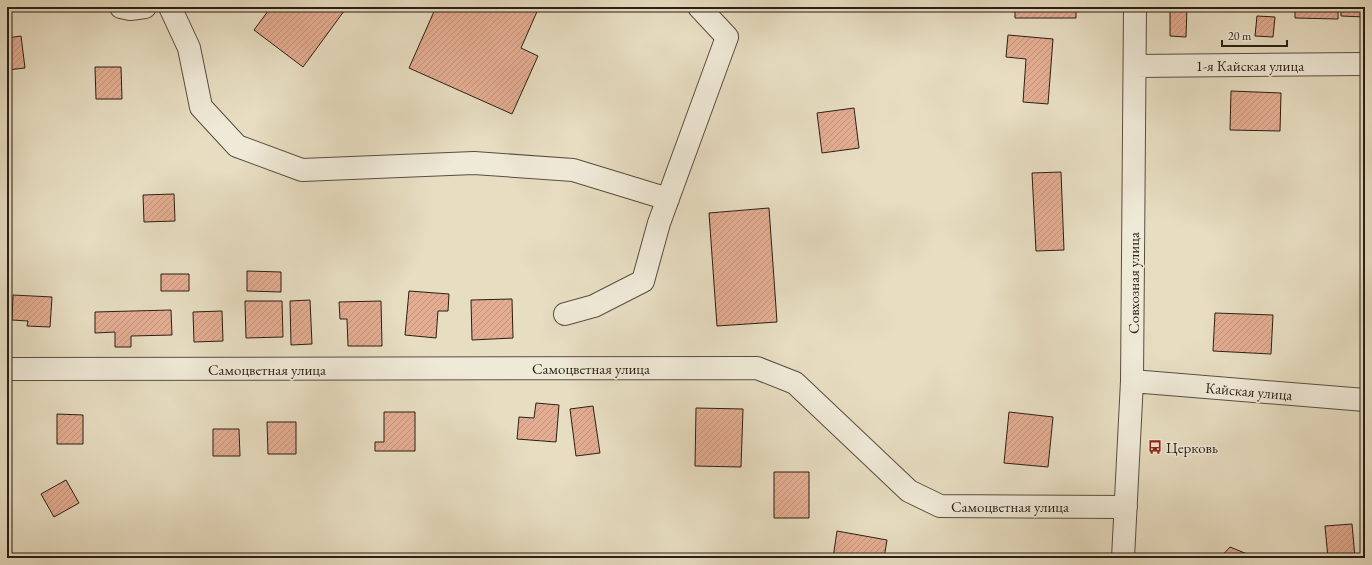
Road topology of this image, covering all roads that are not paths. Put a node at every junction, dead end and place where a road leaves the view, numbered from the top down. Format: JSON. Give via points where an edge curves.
{"nodes":[{"id":1,"x":121,"y":7,"type":"edge"},
{"id":2,"x":145,"y":7,"type":"edge"},
{"id":3,"x":170,"y":7,"type":"edge"},
{"id":4,"x":699,"y":7,"type":"edge"},
{"id":5,"x":1135,"y":7,"type":"edge"},
{"id":6,"x":1365,"y":64,"type":"edge"},
{"id":7,"x":1134,"y":66,"type":"junction"},
{"id":8,"x":668,"y":199,"type":"junction"},
{"id":9,"x":565,"y":314,"type":"dead end"},
{"id":10,"x":7,"y":369,"type":"edge"},
{"id":11,"x":1132,"y":381,"type":"junction"},
{"id":12,"x":1365,"y":400,"type":"edge"},
{"id":13,"x":1126,"y":507,"type":"junction"},
{"id":14,"x":1123,"y":558,"type":"edge"}],
"edges":[{"from":1,"to":2,"type":"street"},
{"from":3,"to":8,"type":"street","via":[[189,48],[201,106],[237,146],[302,170],[474,163],[573,170]]},
{"from":4,"to":8,"type":"street","via":[[727,38]]},
{"from":5,"to":7,"type":"street","name":"Совхозная улица"},
{"from":6,"to":7,"type":"street","name":"1-я Кайская улица"},
{"from":7,"to":11,"type":"street","name":"Совхозная улица"},
{"from":8,"to":9,"type":"street","via":[[643,281],[594,306]]},
{"from":10,"to":13,"type":"street","name":"Самоцветная улица","via":[[757,368],[795,383],[909,491],[940,506]]},
{"from":11,"to":12,"type":"street","name":"Кайская улица"},
{"from":11,"to":13,"type":"street","name":"Совхозная улица"},
{"from":13,"to":14,"type":"street","name":"Совхозная улица"}]}
